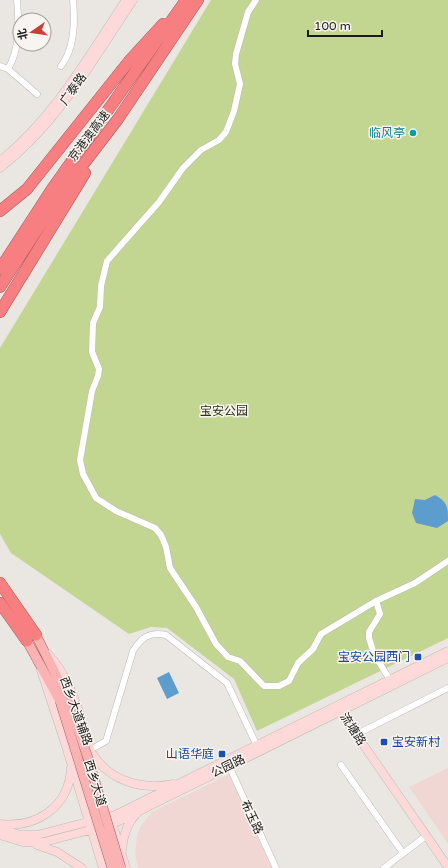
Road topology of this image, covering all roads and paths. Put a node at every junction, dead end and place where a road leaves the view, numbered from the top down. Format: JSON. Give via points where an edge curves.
{"nodes":[{"id":1,"x":17,"y":0,"type":"edge"},
{"id":2,"x":72,"y":0,"type":"edge"},
{"id":3,"x":126,"y":0,"type":"edge"},
{"id":4,"x":133,"y":0,"type":"edge"},
{"id":5,"x":186,"y":0,"type":"edge"},
{"id":6,"x":198,"y":0,"type":"edge"},
{"id":7,"x":256,"y":0,"type":"edge"},
{"id":8,"x":0,"y":66,"type":"edge"},
{"id":9,"x":61,"y":66,"type":"dead end"},
{"id":10,"x":8,"y":69,"type":"junction"},
{"id":11,"x":37,"y":94,"type":"dead end"},
{"id":12,"x":118,"y":119,"type":"junction"},
{"id":13,"x":0,"y":161,"type":"edge"},
{"id":14,"x":0,"y":168,"type":"edge"},
{"id":15,"x":0,"y":211,"type":"edge"},
{"id":16,"x":0,"y":269,"type":"edge"},
{"id":17,"x":0,"y":287,"type":"edge"},
{"id":18,"x":0,"y":312,"type":"edge"},
{"id":19,"x":448,"y":561,"type":"edge"},
{"id":20,"x":2,"y":586,"type":"edge"},
{"id":21,"x":376,"y":601,"type":"junction"},
{"id":22,"x":2,"y":607,"type":"edge"},
{"id":23,"x":32,"y":638,"type":"junction"},
{"id":24,"x":448,"y":651,"type":"edge"},
{"id":25,"x":41,"y":654,"type":"junction"},
{"id":26,"x":448,"y":658,"type":"edge"},
{"id":27,"x":390,"y":680,"type":"junction"},
{"id":28,"x":448,"y":688,"type":"edge"},
{"id":29,"x":64,"y":700,"type":"junction"},
{"id":30,"x":342,"y":708,"type":"junction"},
{"id":31,"x":361,"y":732,"type":"junction"},
{"id":32,"x":258,"y":748,"type":"junction"},
{"id":33,"x":90,"y":750,"type":"junction"},
{"id":34,"x":70,"y":757,"type":"junction"},
{"id":35,"x":341,"y":765,"type":"dead end"},
{"id":36,"x":229,"y":766,"type":"junction"},
{"id":37,"x":97,"y":774,"type":"junction"},
{"id":38,"x":76,"y":777,"type":"junction"},
{"id":39,"x":183,"y":782,"type":"junction"},
{"id":40,"x":141,"y":810,"type":"junction"},
{"id":41,"x":111,"y":820,"type":"junction"},
{"id":42,"x":0,"y":824,"type":"edge"},
{"id":43,"x":90,"y":826,"type":"junction"},
{"id":44,"x":0,"y":828,"type":"edge"},
{"id":45,"x":0,"y":835,"type":"edge"},
{"id":46,"x":426,"y":836,"type":"junction"},
{"id":47,"x":30,"y":843,"type":"junction"},
{"id":48,"x":403,"y":853,"type":"junction"},
{"id":49,"x":448,"y":858,"type":"edge"},
{"id":50,"x":124,"y":866,"type":"edge"},
{"id":51,"x":448,"y":867,"type":"edge"},
{"id":52,"x":82,"y":868,"type":"edge"},
{"id":53,"x":103,"y":868,"type":"edge"},
{"id":54,"x":108,"y":868,"type":"edge"},
{"id":55,"x":112,"y":868,"type":"edge"},
{"id":56,"x":276,"y":868,"type":"edge"},
{"id":57,"x":384,"y":868,"type":"edge"}],
"edges":[{"from":1,"to":10,"type":"street","via":[[17,39]]},
{"from":2,"to":9,"type":"street","via":[[72,36],[68,54]]},
{"from":3,"to":13,"type":"main road","name":"广泰路","via":[[44,118]]},
{"from":4,"to":14,"type":"main road","name":"广泰路","via":[[49,122]]},
{"from":5,"to":15,"type":"highway","via":[[130,60],[27,189]]},
{"from":5,"to":16,"type":"highway","name":"京港澳高速","via":[[52,189]]},
{"from":6,"to":12,"type":"highway","name":"京港澳高速"},
{"from":7,"to":21,"type":"street","via":[[244,22],[236,54],[235,64],[240,84],[226,132],[219,140],[201,150],[183,168],[159,202],[120,245],[104,270],[100,307],[94,323],[92,352],[99,369],[92,391],[80,460],[83,474],[96,498],[110,508],[158,531],[166,547],[170,568],[204,620],[216,644],[228,656],[240,661],[264,686],[279,686],[289,682],[298,663],[313,649],[321,634]]},
{"from":8,"to":10,"type":"street"},
{"from":10,"to":11,"type":"street"},
{"from":12,"to":17,"type":"highway","name":"京港澳高速","via":[[60,196]]},
{"from":12,"to":18,"type":"highway"},
{"from":19,"to":21,"type":"street","via":[[415,583]]},
{"from":20,"to":23,"type":"highway"},
{"from":21,"to":27,"type":"street","via":[[380,614],[369,632],[370,646]]},
{"from":22,"to":23,"type":"highway"},
{"from":23,"to":25,"type":"main road"},
{"from":24,"to":27,"type":"main road","name":"公园路"},
{"from":25,"to":29,"type":"main road"},
{"from":25,"to":33,"type":"main road","name":"西乡大道辅路","via":[[53,660],[67,682]]},
{"from":25,"to":34,"type":"main road","name":"西乡大道辅路","via":[[45,686]]},
{"from":26,"to":30,"type":"main road","name":"公园路"},
{"from":27,"to":30,"type":"main road","name":"公园路"},
{"from":28,"to":31,"type":"street"},
{"from":29,"to":50,"type":"main road","name":"西乡大道","bridge":true,"via":[[86,751]]},
{"from":29,"to":55,"type":"main road","name":"西乡大道","bridge":true},
{"from":30,"to":31,"type":"main road","name":"流塘路"},
{"from":30,"to":32,"type":"main road","name":"公园路"},
{"from":30,"to":46,"type":"main road","name":"流塘路"},
{"from":31,"to":49,"type":"main road","name":"流塘路"},
{"from":32,"to":33,"type":"street","via":[[227,684],[166,635],[158,633],[139,641],[133,651],[106,741]]},
{"from":32,"to":36,"type":"main road","name":"公园路"},
{"from":32,"to":39,"type":"main road","name":"公园路"},
{"from":33,"to":37,"type":"main road","name":"西乡大道辅路"},
{"from":33,"to":39,"type":"main road","via":[[106,770],[129,783],[156,786]]},
{"from":34,"to":38,"type":"main road","name":"西乡大道辅路"},
{"from":34,"to":42,"type":"main road","via":[[69,784],[56,806],[31,822]]},
{"from":35,"to":48,"type":"street"},
{"from":36,"to":40,"type":"main road","name":"公园路"},
{"from":36,"to":56,"type":"street","name":"布玉路"},
{"from":37,"to":38,"type":"main road","via":[[94,783],[87,786],[79,783]]},
{"from":37,"to":41,"type":"main road","name":"西乡大道辅路"},
{"from":38,"to":43,"type":"main road","name":"西乡大道辅路"},
{"from":39,"to":41,"type":"main road","name":"公园路"},
{"from":40,"to":41,"type":"main road","name":"公园路"},
{"from":40,"to":50,"type":"main road","via":[[133,817],[124,834]]},
{"from":41,"to":43,"type":"main road","name":"公园路"},
{"from":41,"to":50,"type":"main road","name":"西乡大道辅路"},
{"from":43,"to":44,"type":"main road","name":"公园路","via":[[37,836]]},
{"from":43,"to":47,"type":"main road","name":"公园路","via":[[50,841]]},
{"from":43,"to":53,"type":"main road","name":"西乡大道辅路"},
{"from":45,"to":47,"type":"main road","name":"公园路"},
{"from":46,"to":48,"type":"street"},
{"from":46,"to":51,"type":"main road","name":"流塘路"},
{"from":47,"to":52,"type":"main road","via":[[57,852]]},
{"from":48,"to":57,"type":"street"},
{"from":50,"to":54,"type":"main road","via":[[116,863]]}]}
